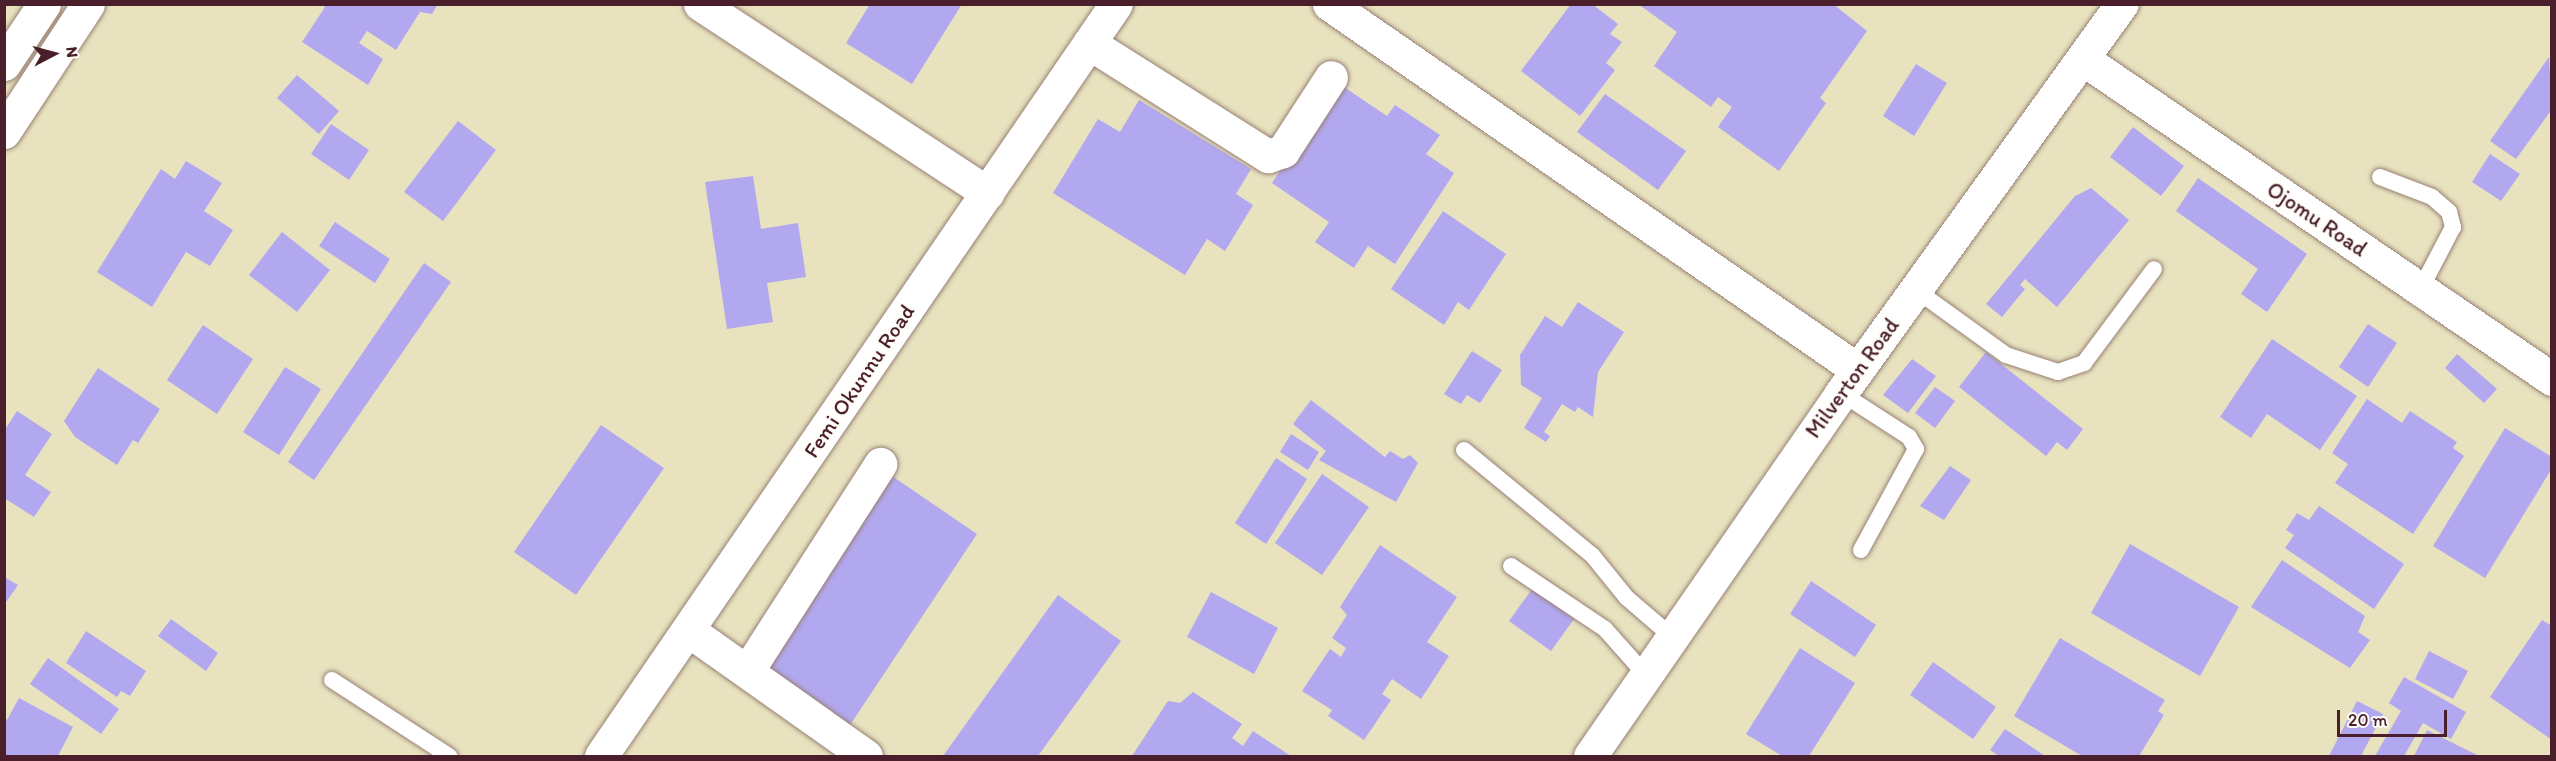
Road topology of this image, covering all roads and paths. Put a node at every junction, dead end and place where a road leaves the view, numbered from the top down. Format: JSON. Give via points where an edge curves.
{"nodes":[{"id":1,"x":44,"y":4,"type":"edge"},
{"id":2,"x":88,"y":4,"type":"edge"},
{"id":3,"x":700,"y":4,"type":"edge"},
{"id":4,"x":1116,"y":4,"type":"edge"},
{"id":5,"x":1329,"y":4,"type":"edge"},
{"id":6,"x":2122,"y":4,"type":"edge"},
{"id":7,"x":1089,"y":43,"type":"junction"},
{"id":8,"x":2083,"y":59,"type":"junction"},
{"id":9,"x":4,"y":64,"type":"edge"},
{"id":10,"x":1331,"y":77,"type":"dead end"},
{"id":11,"x":4,"y":132,"type":"edge"},
{"id":12,"x":2380,"y":177,"type":"dead end"},
{"id":13,"x":987,"y":193,"type":"junction"},
{"id":14,"x":2154,"y":269,"type":"dead end"},
{"id":15,"x":1916,"y":290,"type":"junction"},
{"id":16,"x":2421,"y":290,"type":"junction"},
{"id":17,"x":2552,"y":379,"type":"edge"},
{"id":18,"x":1849,"y":382,"type":"junction"},
{"id":19,"x":1464,"y":450,"type":"dead end"},
{"id":20,"x":880,"y":464,"type":"dead end"},
{"id":21,"x":1861,"y":550,"type":"dead end"},
{"id":22,"x":1512,"y":566,"type":"dead end"},
{"id":23,"x":688,"y":630,"type":"junction"},
{"id":24,"x":1670,"y":636,"type":"junction"},
{"id":25,"x":748,"y":670,"type":"junction"},
{"id":26,"x":1645,"y":674,"type":"junction"},
{"id":27,"x":332,"y":681,"type":"dead end"},
{"id":28,"x":449,"y":756,"type":"edge"},
{"id":29,"x":601,"y":756,"type":"edge"},
{"id":30,"x":866,"y":756,"type":"edge"},
{"id":31,"x":1590,"y":756,"type":"edge"}],
"edges":[{"from":1,"to":9,"type":"street"},
{"from":2,"to":11,"type":"street"},
{"from":3,"to":13,"type":"street"},
{"from":4,"to":7,"type":"street","name":"Femi Okunnu Road"},
{"from":5,"to":18,"type":"street"},
{"from":6,"to":8,"type":"street","name":"Milverton Road"},
{"from":7,"to":10,"type":"street","via":[[1268,156],[1283,151]]},
{"from":7,"to":13,"type":"street","name":"Femi Okunnu Road"},
{"from":8,"to":15,"type":"street","name":"Milverton Road"},
{"from":8,"to":16,"type":"street","name":"Ojomu Road"},
{"from":12,"to":16,"type":"lane","via":[[2432,197],[2449,212],[2453,227]]},
{"from":13,"to":23,"type":"street","name":"Femi Okunnu Road"},
{"from":14,"to":15,"type":"lane","via":[[2084,363],[2058,372],[2006,355]]},
{"from":15,"to":18,"type":"street","name":"Milverton Road"},
{"from":16,"to":17,"type":"street","name":"Ojomu Road"},
{"from":18,"to":21,"type":"lane","via":[[1909,437],[1916,449]]},
{"from":18,"to":24,"type":"street","name":"Milverton Road"},
{"from":19,"to":24,"type":"lane","via":[[1592,555],[1627,598]]},
{"from":20,"to":25,"type":"street"},
{"from":22,"to":26,"type":"lane","via":[[1605,629]]},
{"from":23,"to":25,"type":"street"},
{"from":23,"to":29,"type":"street","name":"Femi Okunnu Road"},
{"from":24,"to":26,"type":"street","name":"Milverton Road"},
{"from":25,"to":30,"type":"street","via":[[825,730]]},
{"from":26,"to":31,"type":"street","name":"Milverton Road"},
{"from":27,"to":28,"type":"lane"}]}
